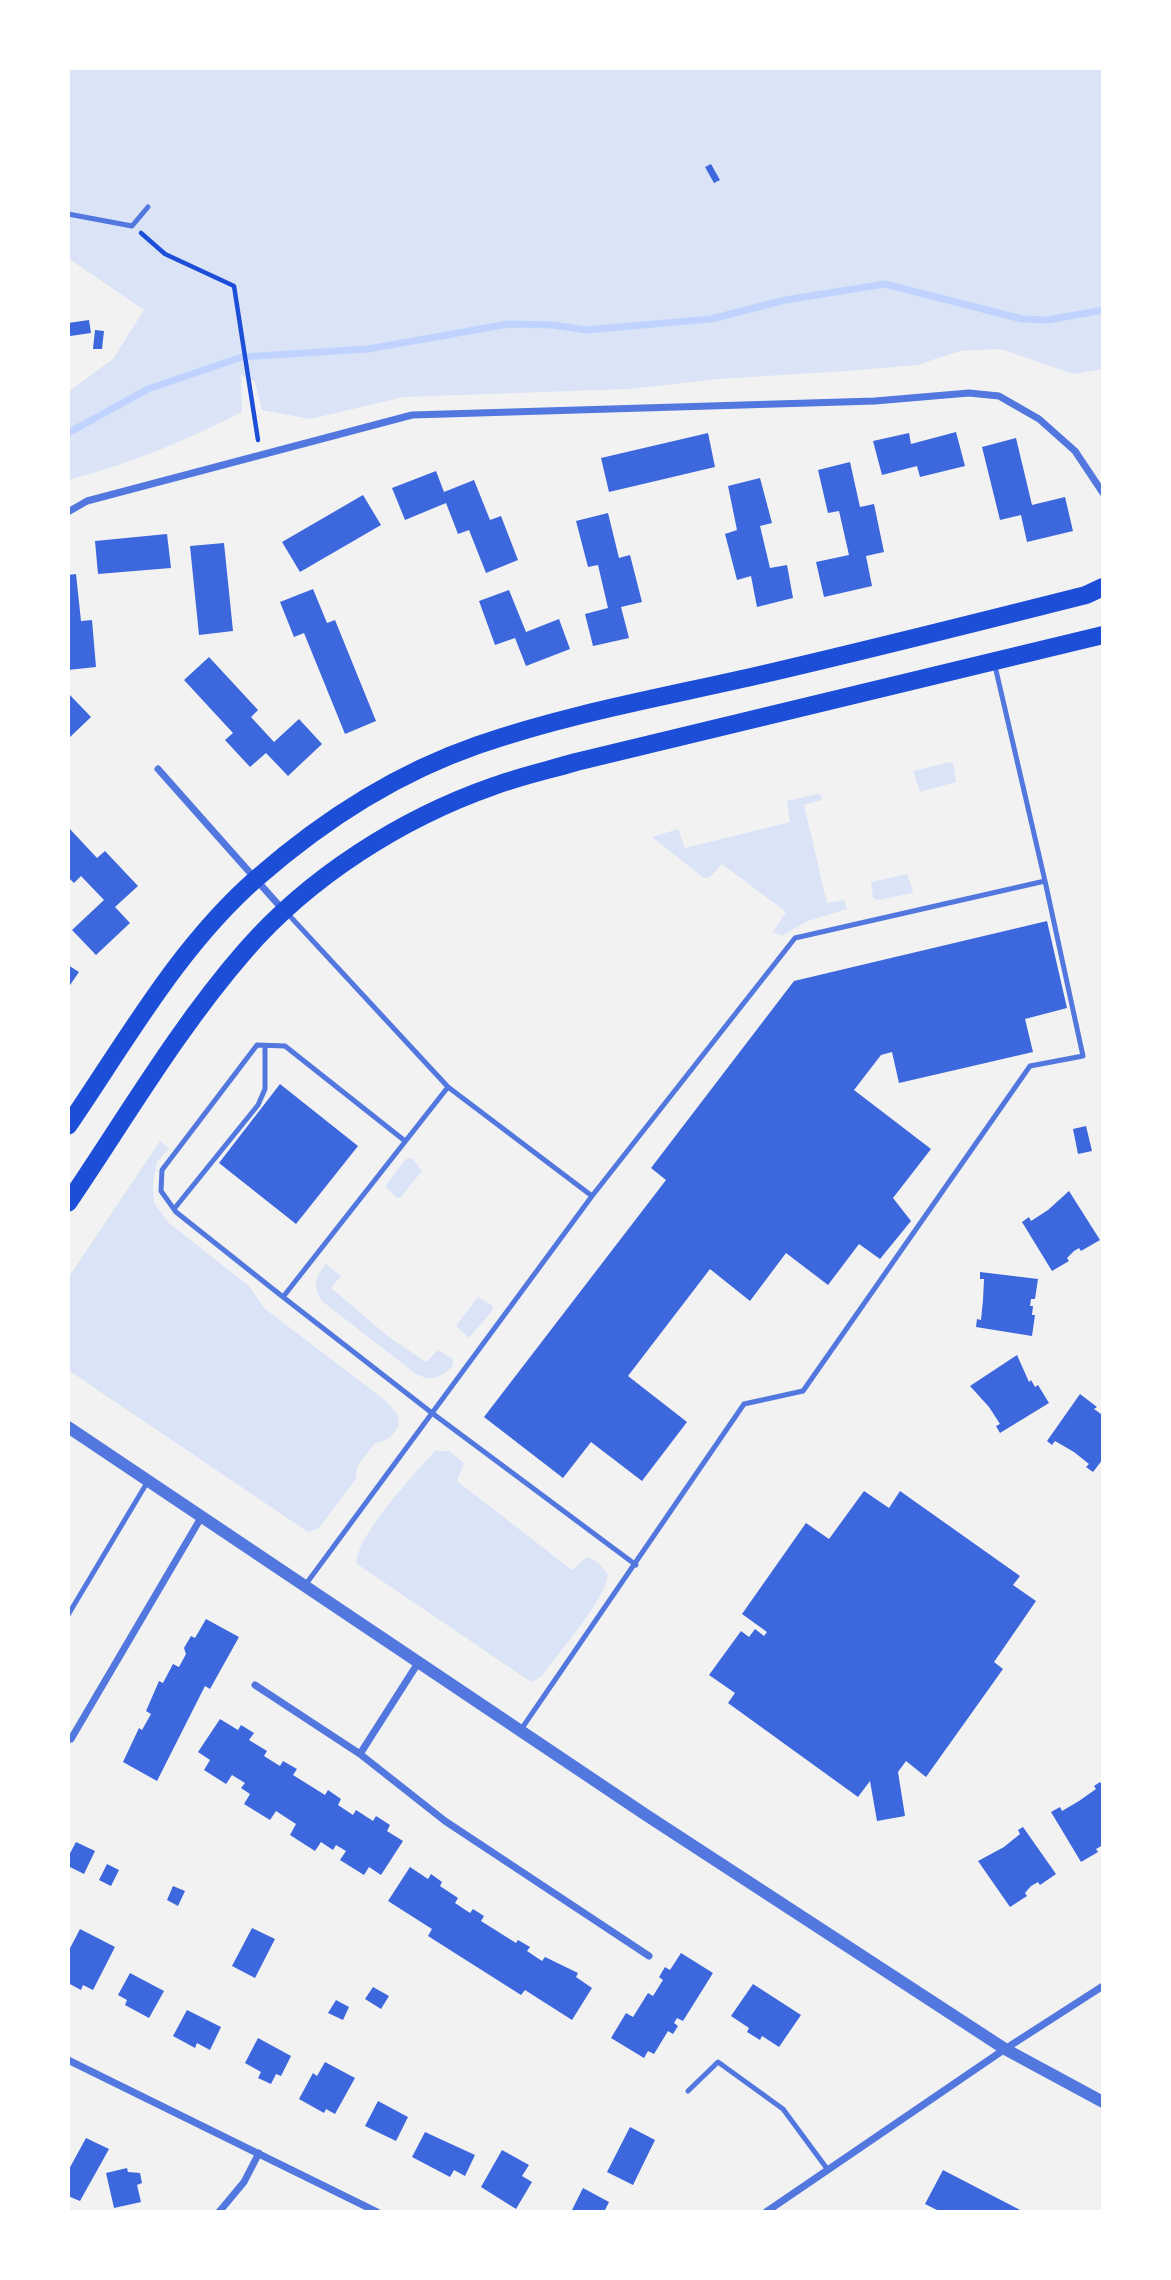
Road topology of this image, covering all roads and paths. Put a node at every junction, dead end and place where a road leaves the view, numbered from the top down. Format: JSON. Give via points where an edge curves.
{"nodes":[{"id":1,"x":148,"y":207,"type":"dead end"},
{"id":2,"x":68,"y":214,"type":"edge"},
{"id":3,"x":132,"y":226,"type":"junction"},
{"id":4,"x":261,"y":455,"type":"junction"},
{"id":5,"x":1103,"y":493,"type":"edge"},
{"id":6,"x":68,"y":512,"type":"edge"},
{"id":7,"x":1103,"y":587,"type":"edge"},
{"id":8,"x":1103,"y":635,"type":"edge"},
{"id":9,"x":995,"y":662,"type":"junction"},
{"id":10,"x":158,"y":769,"type":"dead end"},
{"id":11,"x":256,"y":879,"type":"junction"},
{"id":12,"x":1045,"y":881,"type":"junction"},
{"id":13,"x":285,"y":911,"type":"junction"},
{"id":14,"x":265,"y":1046,"type":"junction"},
{"id":15,"x":448,"y":1087,"type":"junction"},
{"id":16,"x":68,"y":1126,"type":"edge"},
{"id":17,"x":405,"y":1141,"type":"junction"},
{"id":18,"x":592,"y":1196,"type":"junction"},
{"id":19,"x":68,"y":1203,"type":"edge"},
{"id":20,"x":174,"y":1209,"type":"junction"},
{"id":21,"x":283,"y":1297,"type":"junction"},
{"id":22,"x":432,"y":1413,"type":"junction"},
{"id":23,"x":68,"y":1427,"type":"edge"},
{"id":24,"x":148,"y":1481,"type":"junction"},
{"id":25,"x":202,"y":1516,"type":"junction"},
{"id":26,"x":636,"y":1564,"type":"junction"},
{"id":27,"x":304,"y":1587,"type":"junction"},
{"id":28,"x":68,"y":1615,"type":"edge"},
{"id":29,"x":418,"y":1663,"type":"junction"},
{"id":30,"x":255,"y":1685,"type":"dead end"},
{"id":31,"x":520,"y":1731,"type":"junction"},
{"id":32,"x":71,"y":1739,"type":"dead end"},
{"id":33,"x":360,"y":1754,"type":"junction"},
{"id":34,"x":649,"y":1956,"type":"dead end"},
{"id":35,"x":1103,"y":1986,"type":"edge"},
{"id":36,"x":1004,"y":2049,"type":"junction"},
{"id":37,"x":68,"y":2060,"type":"edge"},
{"id":38,"x":688,"y":2091,"type":"dead end"},
{"id":39,"x":1103,"y":2102,"type":"edge"},
{"id":40,"x":259,"y":2153,"type":"junction"},
{"id":41,"x":828,"y":2170,"type":"junction"},
{"id":42,"x":219,"y":2212,"type":"edge"},
{"id":43,"x":377,"y":2212,"type":"edge"},
{"id":44,"x":766,"y":2212,"type":"edge"}],
"edges":[{"from":1,"to":3,"type":"lane"},
{"from":2,"to":3,"type":"lane"},
{"from":3,"to":4,"type":"path","via":[[165,254],[234,286]]},
{"from":4,"to":5,"type":"street","via":[[412,415],[862,401],[969,393],[999,396],[1039,419],[1075,451]]},
{"from":4,"to":6,"type":"street","via":[[88,501]]},
{"from":7,"to":11,"type":"main road","via":[[1086,595],[570,719],[477,746],[387,787],[326,822]]},
{"from":8,"to":9,"type":"main road"},
{"from":9,"to":12,"type":"lane"},
{"from":9,"to":13,"type":"main road","via":[[493,786],[408,825],[351,858]]},
{"from":10,"to":11,"type":"street"},
{"from":11,"to":13,"type":"street"},
{"from":11,"to":16,"type":"main road","via":[[214,921],[167,980]]},
{"from":12,"to":18,"type":"lane","via":[[795,938]]},
{"from":12,"to":26,"type":"lane","via":[[1083,1056],[1030,1066],[803,1391],[744,1404]]},
{"from":13,"to":15,"type":"lane"},
{"from":13,"to":19,"type":"main road","via":[[245,950],[201,1006]]},
{"from":14,"to":17,"type":"lane","via":[[285,1046]]},
{"from":14,"to":20,"type":"lane","via":[[265,1089],[258,1105]]},
{"from":14,"to":20,"type":"lane","via":[[257,1045],[162,1170],[161,1191]]},
{"from":15,"to":17,"type":"lane"},
{"from":15,"to":18,"type":"lane"},
{"from":17,"to":21,"type":"lane"},
{"from":18,"to":22,"type":"lane"},
{"from":20,"to":21,"type":"lane"},
{"from":21,"to":22,"type":"lane"},
{"from":22,"to":26,"type":"lane"},
{"from":22,"to":27,"type":"lane"},
{"from":23,"to":24,"type":"street"},
{"from":24,"to":25,"type":"street"},
{"from":24,"to":28,"type":"lane"},
{"from":25,"to":27,"type":"street"},
{"from":25,"to":32,"type":"street"},
{"from":26,"to":31,"type":"lane"},
{"from":27,"to":29,"type":"street"},
{"from":29,"to":31,"type":"street"},
{"from":29,"to":33,"type":"street"},
{"from":30,"to":33,"type":"street"},
{"from":31,"to":36,"type":"street"},
{"from":33,"to":34,"type":"street","via":[[445,1821]]},
{"from":35,"to":36,"type":"street"},
{"from":36,"to":39,"type":"street"},
{"from":36,"to":41,"type":"street"},
{"from":37,"to":40,"type":"street"},
{"from":38,"to":41,"type":"lane","via":[[718,2062],[783,2109]]},
{"from":40,"to":42,"type":"street","via":[[244,2182]]},
{"from":40,"to":43,"type":"street"},
{"from":41,"to":44,"type":"street"}]}
